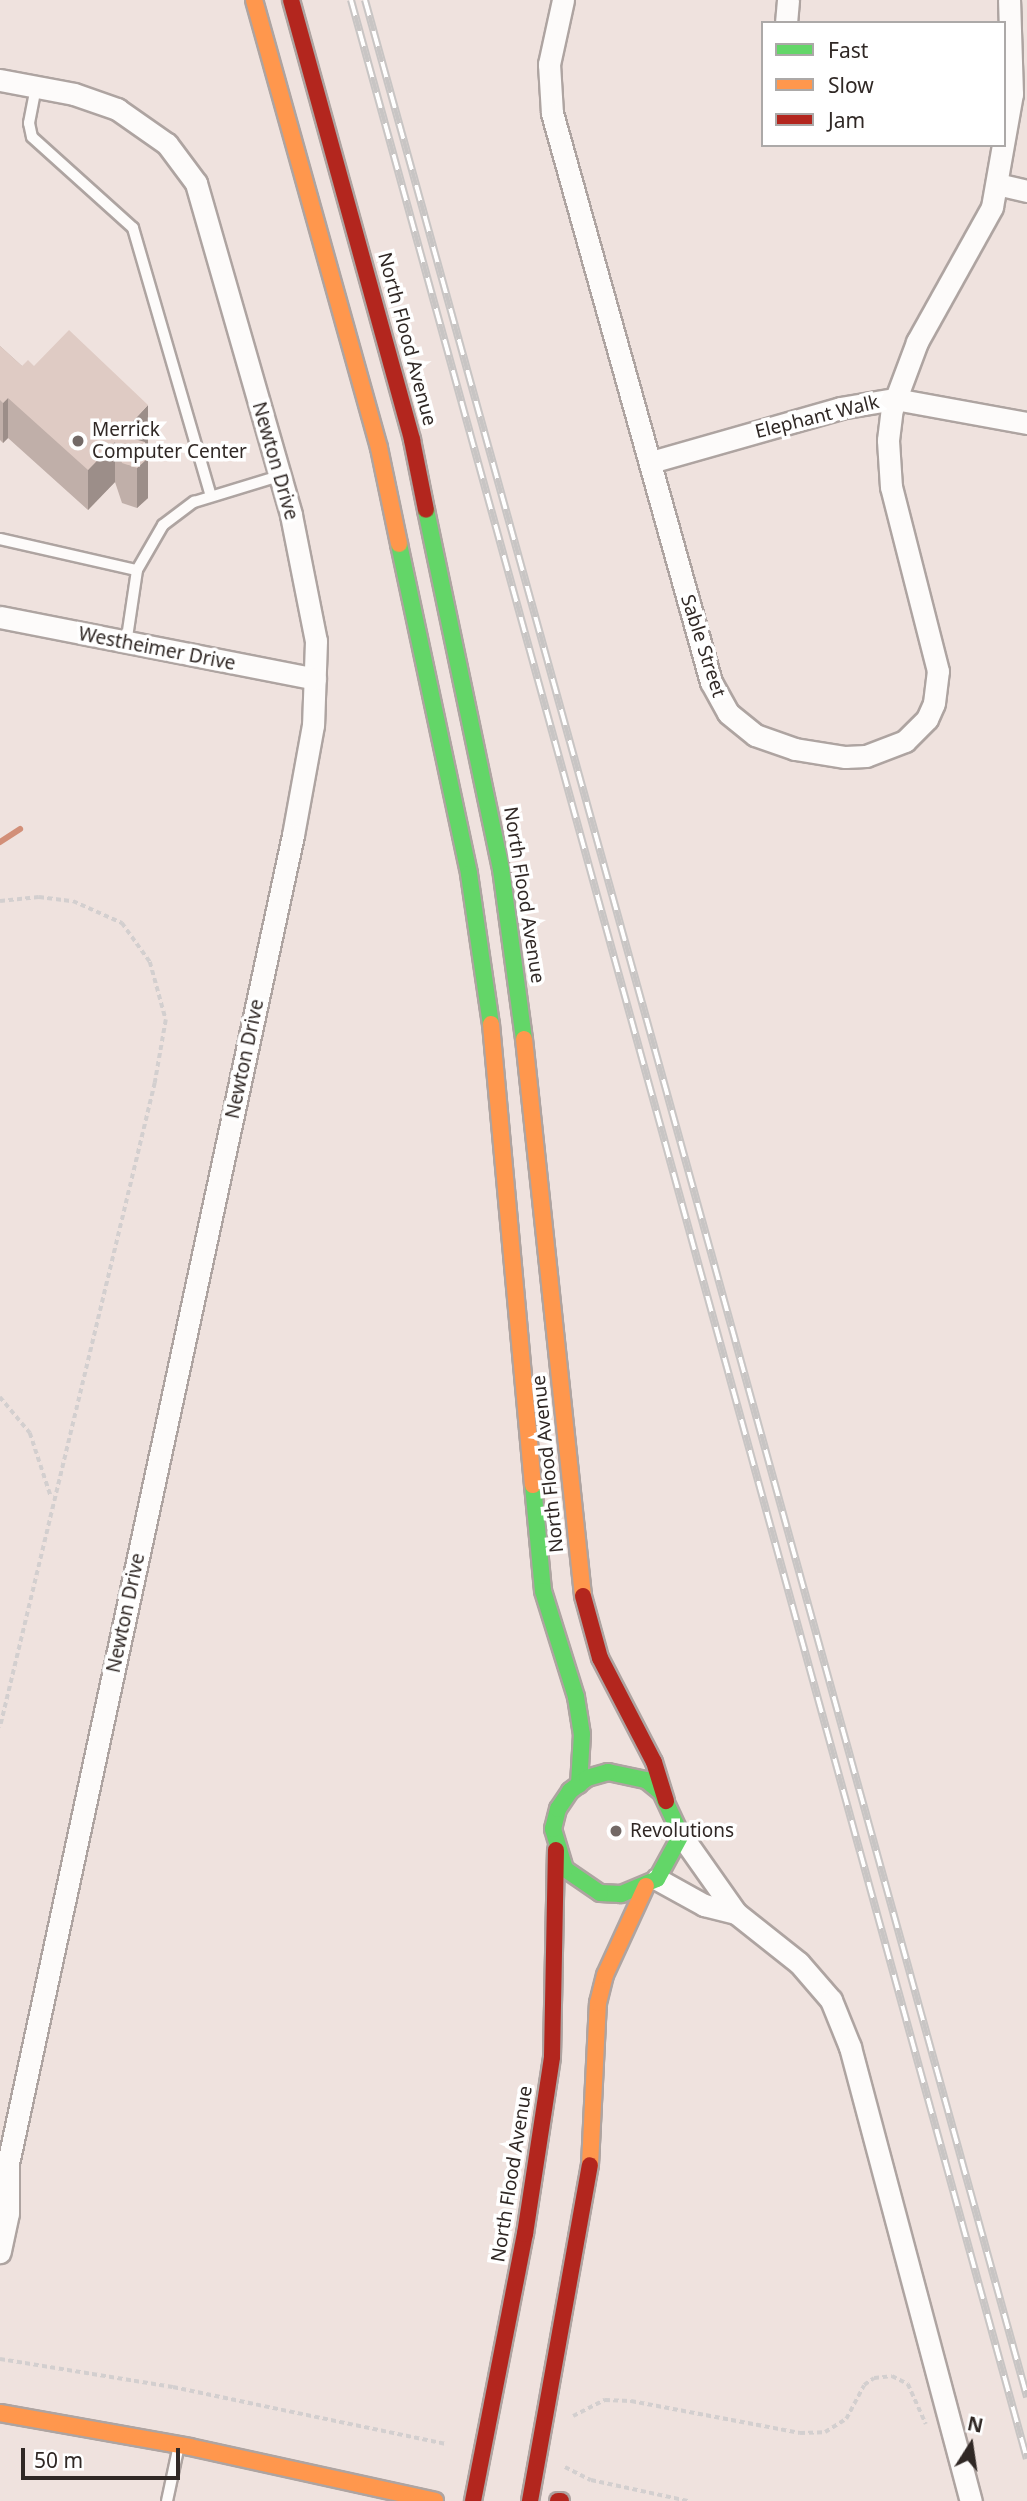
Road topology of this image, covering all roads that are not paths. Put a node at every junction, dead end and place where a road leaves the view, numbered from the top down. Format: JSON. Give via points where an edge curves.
{"nodes":[{"id":1,"x":254,"y":0,"type":"edge"},
{"id":2,"x":291,"y":0,"type":"edge"},
{"id":3,"x":563,"y":0,"type":"edge"},
{"id":4,"x":788,"y":0,"type":"edge"},
{"id":5,"x":1009,"y":0,"type":"edge"},
{"id":6,"x":786,"y":21,"type":"edge"},
{"id":7,"x":0,"y":80,"type":"edge"},
{"id":8,"x":36,"y":87,"type":"junction"},
{"id":9,"x":1006,"y":132,"type":"edge"},
{"id":10,"x":1004,"y":147,"type":"edge"},
{"id":11,"x":998,"y":184,"type":"junction"},
{"id":12,"x":1027,"y":191,"type":"edge"},
{"id":13,"x":895,"y":399,"type":"junction"},
{"id":14,"x":1027,"y":423,"type":"edge"},
{"id":15,"x":651,"y":462,"type":"junction"},
{"id":16,"x":279,"y":476,"type":"junction"},
{"id":17,"x":211,"y":496,"type":"junction"},
{"id":18,"x":0,"y":539,"type":"edge"},
{"id":19,"x":137,"y":570,"type":"junction"},
{"id":20,"x":0,"y":617,"type":"edge"},
{"id":21,"x":126,"y":644,"type":"junction"},
{"id":22,"x":315,"y":679,"type":"junction"},
{"id":23,"x":579,"y":1785,"type":"junction"},
{"id":24,"x":666,"y":1801,"type":"junction"},
{"id":25,"x":681,"y":1835,"type":"junction"},
{"id":26,"x":556,"y":1850,"type":"junction"},
{"id":27,"x":651,"y":1882,"type":"junction"},
{"id":28,"x":736,"y":1913,"type":"junction"},
{"id":29,"x":4,"y":2184,"type":"edge"},
{"id":30,"x":0,"y":2252,"type":"edge"},
{"id":31,"x":0,"y":2413,"type":"edge"},
{"id":32,"x":179,"y":2445,"type":"junction"},
{"id":33,"x":167,"y":2501,"type":"edge"},
{"id":34,"x":435,"y":2501,"type":"edge"},
{"id":35,"x":473,"y":2501,"type":"edge"},
{"id":36,"x":530,"y":2501,"type":"edge"},
{"id":37,"x":971,"y":2501,"type":"edge"}],
"edges":[{"from":1,"to":23,"type":"main road","name":"North Flood Avenue","via":[[379,448],[469,874],[492,1025],[543,1591],[576,1697],[582,1734]]},
{"from":2,"to":24,"type":"main road","name":"North Flood Avenue","via":[[412,440],[501,869],[539,1149],[584,1606],[600,1658],[654,1762]]},
{"from":3,"to":15,"type":"street","name":"Sable Street","via":[[549,64],[552,113]]},
{"from":4,"to":6,"type":"street"},
{"from":5,"to":9,"type":"street","name":"Sable Street","via":[[1012,93]]},
{"from":7,"to":8,"type":"street","name":"Newton Drive"},
{"from":8,"to":16,"type":"street","name":"Newton Drive","via":[[117,109],[152,130],[186,167],[202,201]]},
{"from":8,"to":17,"type":"lane","via":[[29,122],[32,137],[133,228]]},
{"from":10,"to":11,"type":"street","name":"Sable Street"},
{"from":11,"to":12,"type":"street"},
{"from":11,"to":13,"type":"street","name":"Sable Street","via":[[976,242],[917,342]]},
{"from":13,"to":14,"type":"street","name":"Elephant Walk"},
{"from":13,"to":15,"type":"street","name":"Elephant Walk","via":[[840,408]]},
{"from":13,"to":15,"type":"street","name":"Sable Street","via":[[887,466],[933,641],[937,687],[927,719],[916,732],[866,756],[824,756],[773,743],[755,736],[728,713],[711,682]]},
{"from":16,"to":17,"type":"lane"},
{"from":16,"to":22,"type":"street","name":"Newton Drive","via":[[312,606]]},
{"from":17,"to":19,"type":"lane","via":[[194,502],[163,525],[145,548]]},
{"from":18,"to":19,"type":"lane"},
{"from":19,"to":21,"type":"lane"},
{"from":20,"to":21,"type":"street","name":"Westheimer Drive"},
{"from":21,"to":22,"type":"street","name":"Westheimer Drive"},
{"from":22,"to":29,"type":"street","name":"Newton Drive","via":[[313,725],[292,843]]},
{"from":23,"to":24,"type":"main road","via":[[608,1772],[627,1773],[646,1780]]},
{"from":23,"to":26,"type":"main road","via":[[558,1809],[553,1829]]},
{"from":24,"to":25,"type":"main road"},
{"from":25,"to":27,"type":"main road"},
{"from":25,"to":28,"type":"street"},
{"from":26,"to":27,"type":"main road","via":[[565,1870],[600,1893],[621,1895]]},
{"from":26,"to":35,"type":"main road","name":"North Flood Avenue","via":[[552,2057],[522,2247]]},
{"from":27,"to":28,"type":"street"},
{"from":27,"to":36,"type":"main road","via":[[605,1975],[598,2003],[591,2157]]},
{"from":28,"to":37,"type":"street","via":[[799,1963],[831,2000],[850,2047]]},
{"from":29,"to":30,"type":"street","name":"Newton Drive"},
{"from":31,"to":32,"type":"main road"},
{"from":32,"to":33,"type":"lane"},
{"from":32,"to":34,"type":"main road"}]}
